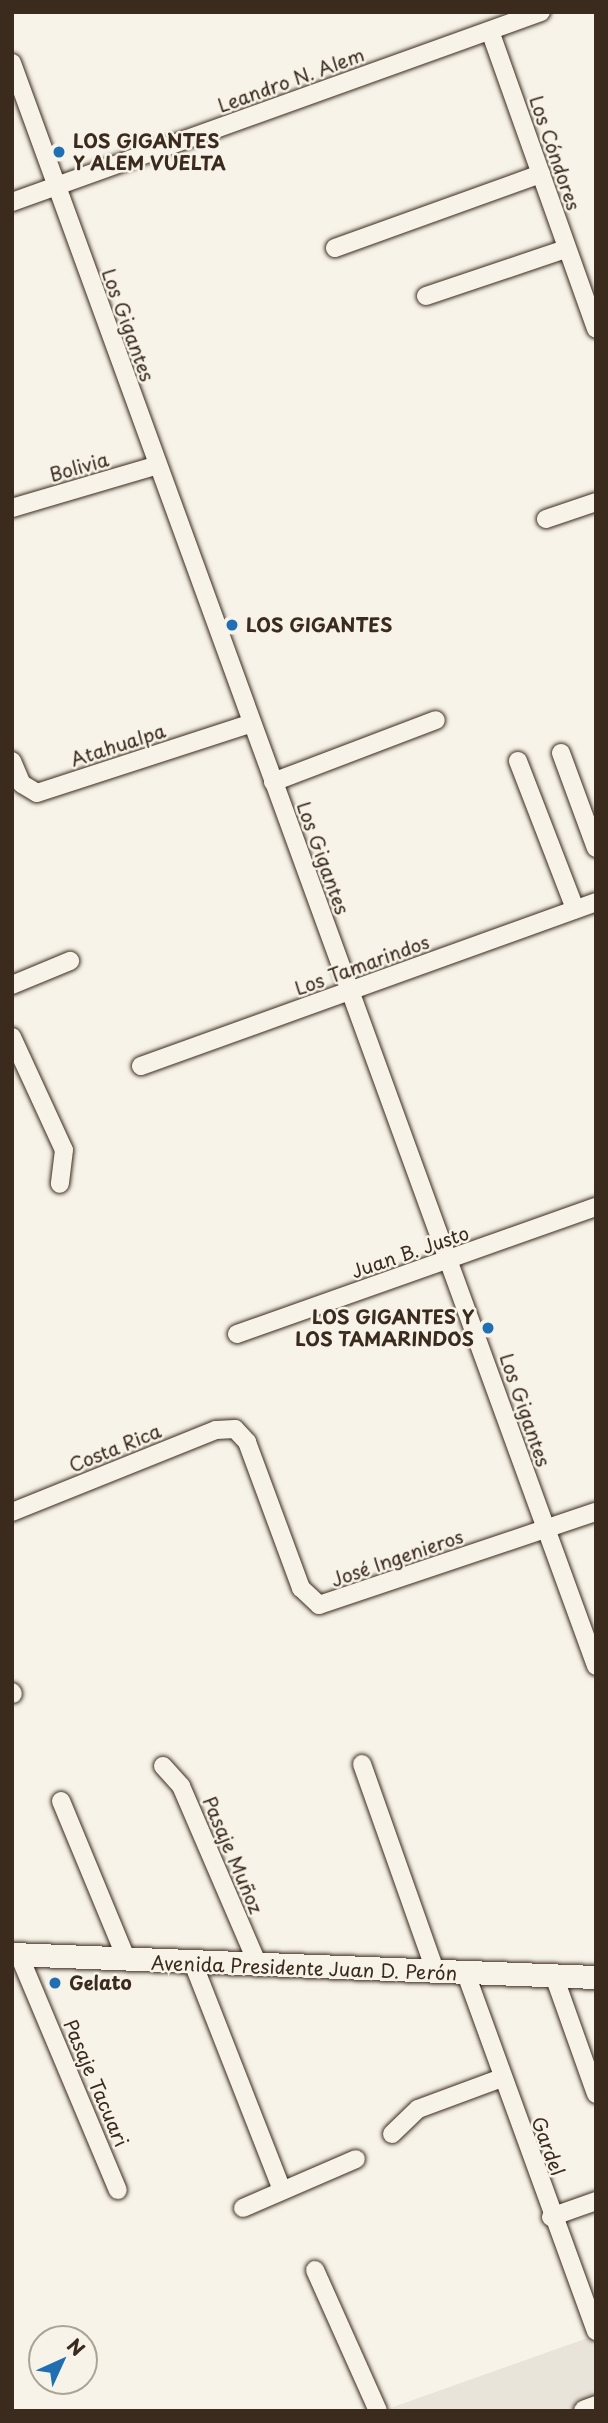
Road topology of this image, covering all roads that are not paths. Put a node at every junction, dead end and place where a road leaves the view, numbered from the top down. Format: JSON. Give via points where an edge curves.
{"nodes":[{"id":1,"x":540,"y":12,"type":"edge"},
{"id":2,"x":490,"y":31,"type":"junction"},
{"id":3,"x":12,"y":63,"type":"edge"},
{"id":4,"x":541,"y":173,"type":"junction"},
{"id":5,"x":55,"y":187,"type":"junction"},
{"id":6,"x":12,"y":202,"type":"edge"},
{"id":7,"x":335,"y":248,"type":"dead end"},
{"id":8,"x":566,"y":249,"type":"junction"},
{"id":9,"x":590,"y":295,"type":"edge"},
{"id":10,"x":426,"y":296,"type":"dead end"},
{"id":11,"x":596,"y":329,"type":"edge"},
{"id":12,"x":158,"y":465,"type":"junction"},
{"id":13,"x":596,"y":502,"type":"edge"},
{"id":14,"x":12,"y":508,"type":"edge"},
{"id":15,"x":546,"y":519,"type":"dead end"},
{"id":16,"x":436,"y":720,"type":"dead end"},
{"id":17,"x":252,"y":723,"type":"junction"},
{"id":18,"x":561,"y":753,"type":"dead end"},
{"id":19,"x":12,"y":761,"type":"edge"},
{"id":20,"x":518,"y":761,"type":"dead end"},
{"id":21,"x":273,"y":782,"type":"junction"},
{"id":22,"x":596,"y":848,"type":"edge"},
{"id":23,"x":596,"y":902,"type":"edge"},
{"id":24,"x":575,"y":909,"type":"junction"},
{"id":25,"x":70,"y":961,"type":"dead end"},
{"id":26,"x":12,"y":985,"type":"edge"},
{"id":27,"x":349,"y":993,"type":"junction"},
{"id":28,"x":12,"y":1037,"type":"edge"},
{"id":29,"x":141,"y":1066,"type":"dead end"},
{"id":30,"x":60,"y":1184,"type":"dead end"},
{"id":31,"x":596,"y":1207,"type":"edge"},
{"id":32,"x":450,"y":1260,"type":"junction"},
{"id":33,"x":237,"y":1334,"type":"dead end"},
{"id":34,"x":235,"y":1429,"type":"joint"},
{"id":35,"x":12,"y":1512,"type":"edge"},
{"id":36,"x":596,"y":1512,"type":"edge"},
{"id":37,"x":546,"y":1530,"type":"junction"},
{"id":38,"x":596,"y":1666,"type":"edge"},
{"id":39,"x":362,"y":1763,"type":"dead end"},
{"id":40,"x":163,"y":1766,"type":"dead end"},
{"id":41,"x":61,"y":1801,"type":"dead end"},
{"id":42,"x":16,"y":1955,"type":"edge"},
{"id":43,"x":127,"y":1960,"type":"junction"},
{"id":44,"x":193,"y":1963,"type":"junction"},
{"id":45,"x":258,"y":1965,"type":"junction"},
{"id":46,"x":436,"y":1973,"type":"junction"},
{"id":47,"x":466,"y":1974,"type":"junction"},
{"id":48,"x":554,"y":1976,"type":"junction"},
{"id":49,"x":596,"y":1977,"type":"edge"},
{"id":50,"x":502,"y":2078,"type":"junction"},
{"id":51,"x":596,"y":2094,"type":"edge"},
{"id":52,"x":391,"y":2134,"type":"dead end"},
{"id":53,"x":356,"y":2159,"type":"dead end"},
{"id":54,"x":118,"y":2190,"type":"dead end"},
{"id":55,"x":282,"y":2190,"type":"junction"},
{"id":56,"x":596,"y":2201,"type":"edge"},
{"id":57,"x":243,"y":2208,"type":"dead end"},
{"id":58,"x":551,"y":2217,"type":"junction"},
{"id":59,"x":315,"y":2270,"type":"dead end"},
{"id":60,"x":596,"y":2331,"type":"edge"},
{"id":61,"x":596,"y":2407,"type":"edge"},
{"id":62,"x":378,"y":2411,"type":"edge"},
{"id":63,"x":585,"y":2411,"type":"edge"}],
"edges":[{"from":1,"to":2,"type":"street","name":"Leandro N. Alem"},
{"from":2,"to":4,"type":"street","name":"Los Cóndores"},
{"from":2,"to":5,"type":"street","name":"Leandro N. Alem"},
{"from":3,"to":5,"type":"street","name":"Los Gigantes"},
{"from":4,"to":7,"type":"street"},
{"from":4,"to":8,"type":"street","name":"Los Cóndores"},
{"from":5,"to":6,"type":"street","name":"Leandro N. Alem"},
{"from":5,"to":12,"type":"street","name":"Los Gigantes"},
{"from":8,"to":9,"type":"street","name":"Los Cóndores"},
{"from":8,"to":10,"type":"street"},
{"from":9,"to":11,"type":"street","name":"Los Cóndores"},
{"from":12,"to":14,"type":"street","name":"Bolivia"},
{"from":12,"to":17,"type":"street","name":"Los Gigantes"},
{"from":13,"to":15,"type":"street"},
{"from":16,"to":21,"type":"street"},
{"from":17,"to":19,"type":"street","name":"Atahualpa","via":[[37,793],[22,784]]},
{"from":17,"to":21,"type":"street","name":"Los Gigantes"},
{"from":18,"to":22,"type":"street"},
{"from":20,"to":24,"type":"street"},
{"from":21,"to":27,"type":"street","name":"Los Gigantes"},
{"from":23,"to":24,"type":"street","name":"Los Tamarindos"},
{"from":24,"to":27,"type":"street","name":"Los Tamarindos"},
{"from":25,"to":26,"type":"street"},
{"from":27,"to":29,"type":"street","name":"Los Tamarindos"},
{"from":27,"to":32,"type":"street","name":"Los Gigantes"},
{"from":28,"to":30,"type":"street","via":[[64,1150]]},
{"from":31,"to":32,"type":"street","name":"Juan B. Justo"},
{"from":32,"to":33,"type":"street","name":"Juan B. Justo"},
{"from":32,"to":37,"type":"street","name":"Los Gigantes"},
{"from":34,"to":35,"type":"street","name":"Costa Rica","via":[[216,1430]]},
{"from":34,"to":37,"type":"street","name":"José Ingenieros","via":[[247,1442],[301,1588],[319,1605]]},
{"from":36,"to":37,"type":"street","name":"José Ingenieros"},
{"from":37,"to":38,"type":"street","name":"Los Gigantes"},
{"from":39,"to":46,"type":"street"},
{"from":40,"to":45,"type":"street","name":"Pasaje Muñoz","via":[[181,1786]]},
{"from":41,"to":43,"type":"street"},
{"from":42,"to":43,"type":"main road","name":"Avenida Presidente Juan D. Perón"},
{"from":42,"to":54,"type":"street","name":"Pasaje Tacuari"},
{"from":43,"to":44,"type":"main road","name":"Avenida Presidente Juan D. Perón"},
{"from":44,"to":45,"type":"main road","name":"Avenida Presidente Juan D. Perón"},
{"from":44,"to":55,"type":"street"},
{"from":45,"to":46,"type":"main road","name":"Avenida Presidente Juan D. Perón"},
{"from":46,"to":47,"type":"main road","name":"Avenida Presidente Juan D. Perón"},
{"from":47,"to":48,"type":"main road","name":"Avenida Presidente Juan D. Perón"},
{"from":47,"to":50,"type":"street","name":"Gardel"},
{"from":48,"to":49,"type":"main road","name":"Avenida Presidente Juan D. Perón"},
{"from":48,"to":51,"type":"street"},
{"from":50,"to":52,"type":"street","via":[[418,2109]]},
{"from":50,"to":58,"type":"street","name":"Gardel"},
{"from":53,"to":55,"type":"street"},
{"from":55,"to":57,"type":"street"},
{"from":56,"to":58,"type":"street"},
{"from":58,"to":60,"type":"street","name":"Gardel"},
{"from":59,"to":62,"type":"street"},
{"from":61,"to":63,"type":"main road"}]}
